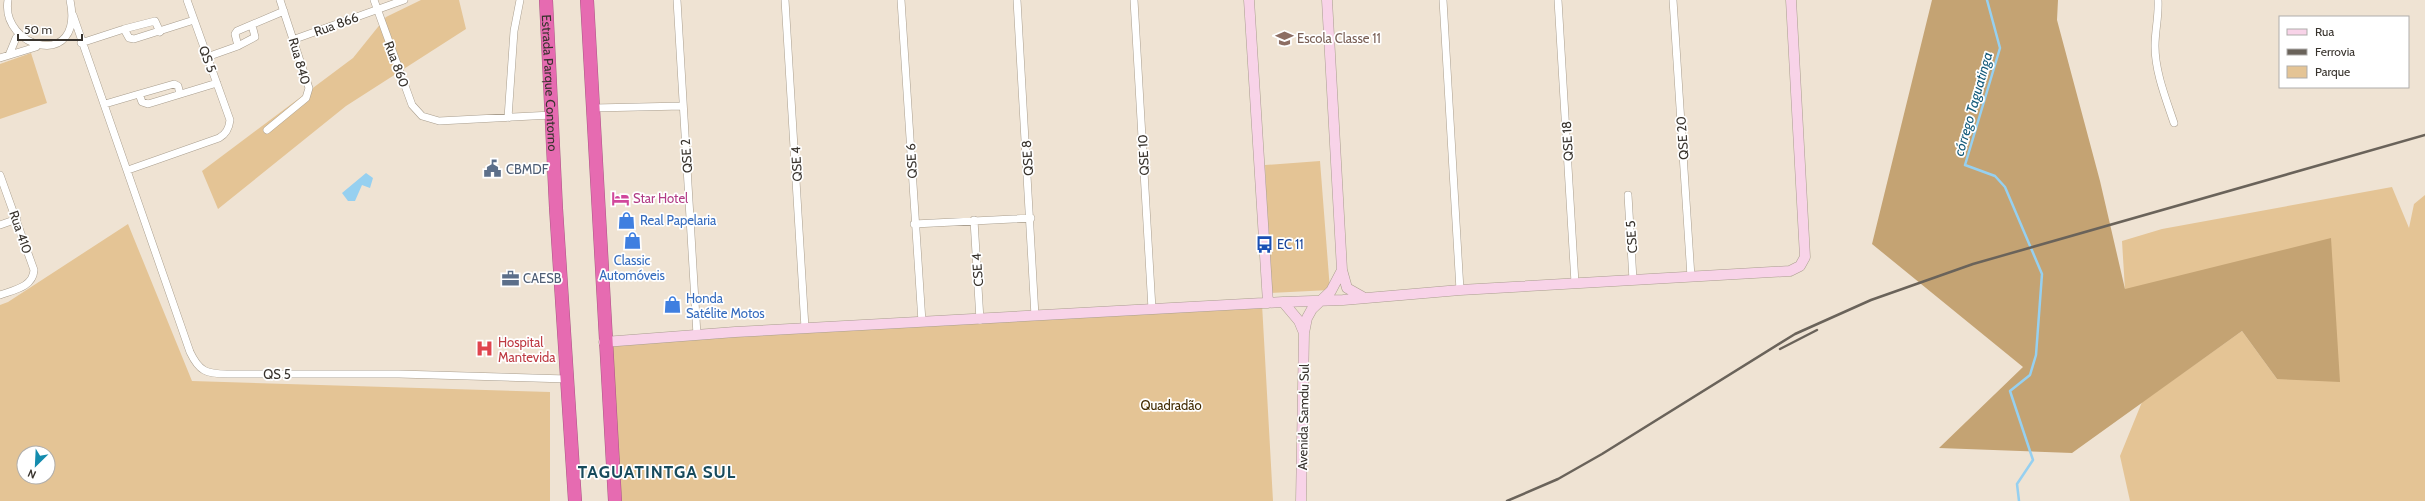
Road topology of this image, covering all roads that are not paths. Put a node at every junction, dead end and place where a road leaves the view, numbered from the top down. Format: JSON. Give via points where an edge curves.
{"nodes":[{"id":1,"x":8,"y":0,"type":"edge"},
{"id":2,"x":70,"y":0,"type":"edge"},
{"id":3,"x":187,"y":0,"type":"edge"},
{"id":4,"x":280,"y":0,"type":"edge"},
{"id":5,"x":374,"y":0,"type":"edge"},
{"id":6,"x":404,"y":0,"type":"edge"},
{"id":7,"x":520,"y":0,"type":"edge"},
{"id":8,"x":546,"y":0,"type":"edge"},
{"id":9,"x":587,"y":0,"type":"edge"},
{"id":10,"x":677,"y":0,"type":"edge"},
{"id":11,"x":785,"y":0,"type":"edge"},
{"id":12,"x":901,"y":0,"type":"edge"},
{"id":13,"x":1017,"y":0,"type":"edge"},
{"id":14,"x":1134,"y":0,"type":"edge"},
{"id":15,"x":1249,"y":0,"type":"edge"},
{"id":16,"x":1327,"y":0,"type":"edge"},
{"id":17,"x":1443,"y":0,"type":"edge"},
{"id":18,"x":1558,"y":0,"type":"edge"},
{"id":19,"x":1673,"y":0,"type":"edge"},
{"id":20,"x":1791,"y":0,"type":"edge"},
{"id":21,"x":2158,"y":0,"type":"edge"},
{"id":22,"x":0,"y":4,"type":"edge"},
{"id":23,"x":377,"y":9,"type":"junction"},
{"id":24,"x":284,"y":11,"type":"junction"},
{"id":25,"x":5,"y":13,"type":"junction"},
{"id":26,"x":73,"y":15,"type":"junction"},
{"id":27,"x":194,"y":20,"type":"junction"},
{"id":28,"x":252,"y":25,"type":"junction"},
{"id":29,"x":124,"y":29,"type":"junction"},
{"id":30,"x":160,"y":32,"type":"junction"},
{"id":31,"x":64,"y":36,"type":"junction"},
{"id":32,"x":16,"y":38,"type":"junction"},
{"id":33,"x":295,"y":39,"type":"junction"},
{"id":34,"x":80,"y":41,"type":"junction"},
{"id":35,"x":238,"y":46,"type":"junction"},
{"id":36,"x":36,"y":47,"type":"junction"},
{"id":37,"x":9,"y":55,"type":"junction"},
{"id":38,"x":207,"y":57,"type":"junction"},
{"id":39,"x":0,"y":58,"type":"edge"},
{"id":40,"x":217,"y":83,"type":"junction"},
{"id":41,"x":139,"y":94,"type":"junction"},
{"id":42,"x":180,"y":94,"type":"junction"},
{"id":43,"x":105,"y":104,"type":"junction"},
{"id":44,"x":683,"y":106,"type":"junction"},
{"id":45,"x":594,"y":108,"type":"junction"},
{"id":46,"x":552,"y":115,"type":"junction"},
{"id":47,"x":508,"y":118,"type":"junction"},
{"id":48,"x":2174,"y":123,"type":"dead end"},
{"id":49,"x":268,"y":130,"type":"dead end"},
{"id":50,"x":128,"y":170,"type":"junction"},
{"id":51,"x":0,"y":175,"type":"edge"},
{"id":52,"x":1628,"y":195,"type":"dead end"},
{"id":53,"x":1031,"y":218,"type":"junction"},
{"id":54,"x":17,"y":219,"type":"junction"},
{"id":55,"x":974,"y":220,"type":"junction"},
{"id":56,"x":914,"y":224,"type":"junction"},
{"id":57,"x":0,"y":225,"type":"edge"},
{"id":58,"x":1342,"y":270,"type":"junction"},
{"id":59,"x":1691,"y":277,"type":"junction"},
{"id":60,"x":1633,"y":280,"type":"junction"},
{"id":61,"x":1575,"y":283,"type":"junction"},
{"id":62,"x":1460,"y":290,"type":"junction"},
{"id":63,"x":0,"y":295,"type":"edge"},
{"id":64,"x":1365,"y":297,"type":"junction"},
{"id":65,"x":1322,"y":301,"type":"junction"},
{"id":66,"x":1283,"y":302,"type":"junction"},
{"id":67,"x":1268,"y":303,"type":"junction"},
{"id":68,"x":1152,"y":309,"type":"junction"},
{"id":69,"x":1035,"y":316,"type":"junction"},
{"id":70,"x":980,"y":320,"type":"junction"},
{"id":71,"x":922,"y":322,"type":"junction"},
{"id":72,"x":805,"y":328,"type":"junction"},
{"id":73,"x":1304,"y":333,"type":"junction"},
{"id":74,"x":697,"y":335,"type":"junction"},
{"id":75,"x":604,"y":342,"type":"junction"},
{"id":76,"x":567,"y":379,"type":"junction"},
{"id":77,"x":575,"y":501,"type":"edge"},
{"id":78,"x":615,"y":501,"type":"edge"},
{"id":79,"x":1301,"y":501,"type":"edge"}],
"edges":[{"from":1,"to":25,"type":"street"},
{"from":2,"to":26,"type":"street","name":"QS 5"},
{"from":3,"to":27,"type":"street","name":"QS 5"},
{"from":4,"to":24,"type":"street","name":"Rua 840"},
{"from":5,"to":23,"type":"street","name":"Rua 860"},
{"from":6,"to":23,"type":"street","name":"Rua 866"},
{"from":7,"to":47,"type":"street","via":[[514,31]]},
{"from":8,"to":46,"type":"highway","name":"Estrada Parque Contorno"},
{"from":9,"to":45,"type":"highway"},
{"from":10,"to":44,"type":"street","name":"QSE 2"},
{"from":11,"to":72,"type":"street","name":"QSE 4"},
{"from":12,"to":56,"type":"street","name":"QSE 6"},
{"from":13,"to":53,"type":"street","name":"QSE 8"},
{"from":14,"to":68,"type":"street","name":"QSE 10"},
{"from":15,"to":67,"type":"street"},
{"from":16,"to":58,"type":"street"},
{"from":17,"to":62,"type":"street"},
{"from":18,"to":61,"type":"street","name":"QSE 18"},
{"from":19,"to":59,"type":"street","name":"QSE 20"},
{"from":20,"to":59,"type":"street","via":[[1805,257],[1800,266],[1784,272]]},
{"from":21,"to":48,"type":"street","via":[[2155,46],[2158,75]]},
{"from":22,"to":25,"type":"street"},
{"from":23,"to":33,"type":"street","name":"Rua 866"},
{"from":23,"to":47,"type":"street","name":"Rua 860","via":[[412,105],[422,116],[448,122]]},
{"from":24,"to":28,"type":"street"},
{"from":24,"to":33,"type":"street","name":"Rua 840"},
{"from":25,"to":32,"type":"street","via":[[8,27]]},
{"from":26,"to":31,"type":"street"},
{"from":26,"to":34,"type":"street","name":"QS 5"},
{"from":27,"to":30,"type":"street"},
{"from":27,"to":38,"type":"street","name":"QS 5"},
{"from":28,"to":35,"type":"street","via":[[236,33]]},
{"from":28,"to":35,"type":"street","via":[[255,37]]},
{"from":29,"to":30,"type":"street","via":[[131,39]]},
{"from":29,"to":30,"type":"street","via":[[155,21]]},
{"from":29,"to":34,"type":"street"},
{"from":31,"to":34,"type":"street"},
{"from":31,"to":36,"type":"street","via":[[46,46]]},
{"from":32,"to":36,"type":"street"},
{"from":32,"to":37,"type":"street"},
{"from":33,"to":49,"type":"street","name":"Rua 840","via":[[309,88],[308,94]]},
{"from":34,"to":43,"type":"street","name":"QS 5"},
{"from":35,"to":38,"type":"street"},
{"from":36,"to":37,"type":"street"},
{"from":37,"to":39,"type":"street"},
{"from":38,"to":40,"type":"street","name":"QS 5"},
{"from":40,"to":42,"type":"street"},
{"from":40,"to":50,"type":"street","name":"QS 5","via":[[230,120],[224,135]]},
{"from":41,"to":42,"type":"street","via":[[142,102],[148,104]]},
{"from":41,"to":42,"type":"street","via":[[174,84],[178,86]]},
{"from":41,"to":43,"type":"street"},
{"from":43,"to":50,"type":"street","name":"QS 5"},
{"from":44,"to":45,"type":"street"},
{"from":44,"to":74,"type":"street","name":"QSE 2"},
{"from":45,"to":75,"type":"highway"},
{"from":46,"to":47,"type":"street"},
{"from":46,"to":76,"type":"highway","name":"Estrada Parque Contorno"},
{"from":50,"to":76,"type":"street","name":"QS 5","via":[[190,352],[198,368],[203,372]]},
{"from":51,"to":54,"type":"street","name":"Rua 410"},
{"from":52,"to":60,"type":"street","name":"CSE 5"},
{"from":53,"to":55,"type":"street"},
{"from":53,"to":69,"type":"street","name":"QSE 8"},
{"from":54,"to":57,"type":"street"},
{"from":54,"to":63,"type":"street","name":"Rua 410","via":[[34,276],[24,286]]},
{"from":55,"to":56,"type":"street"},
{"from":55,"to":70,"type":"street","name":"CSE 4"},
{"from":56,"to":71,"type":"street","name":"QSE 6"},
{"from":58,"to":64,"type":"street","via":[[1347,288]]},
{"from":58,"to":65,"type":"street","name":"Avenida Samdu Sul","via":[[1331,291]]},
{"from":59,"to":60,"type":"street"},
{"from":60,"to":61,"type":"street"},
{"from":61,"to":62,"type":"street"},
{"from":62,"to":64,"type":"street"},
{"from":64,"to":65,"type":"street"},
{"from":65,"to":66,"type":"street"},
{"from":65,"to":73,"type":"street","name":"Avenida Samdu Sul","via":[[1310,313]]},
{"from":66,"to":67,"type":"street"},
{"from":66,"to":73,"type":"street","name":"Avenida Samdu Sul","via":[[1299,321]]},
{"from":67,"to":68,"type":"street"},
{"from":68,"to":69,"type":"street"},
{"from":69,"to":70,"type":"street"},
{"from":70,"to":71,"type":"street"},
{"from":71,"to":72,"type":"street"},
{"from":72,"to":74,"type":"street"},
{"from":73,"to":79,"type":"street","name":"Avenida Samdu Sul"},
{"from":74,"to":75,"type":"street"},
{"from":75,"to":78,"type":"highway"},
{"from":76,"to":77,"type":"highway","name":"Estrada Parque Contorno"}]}
